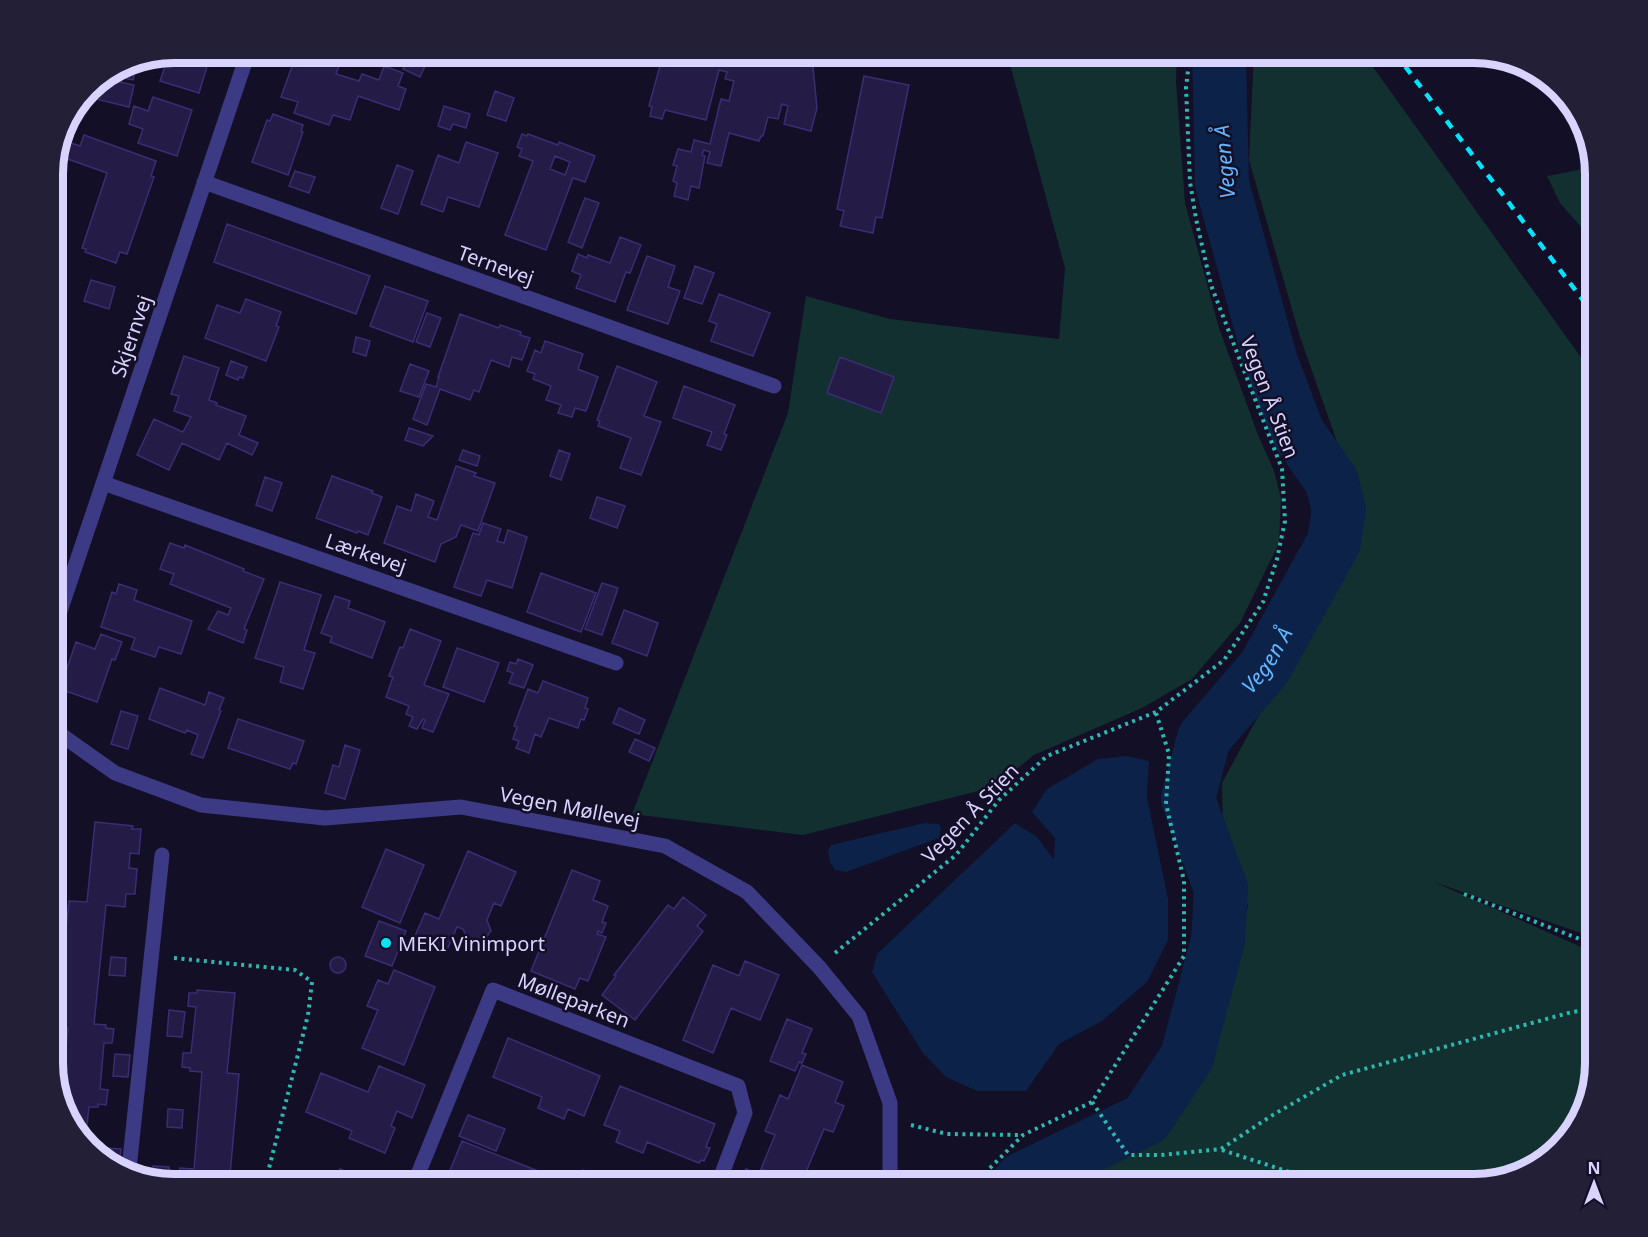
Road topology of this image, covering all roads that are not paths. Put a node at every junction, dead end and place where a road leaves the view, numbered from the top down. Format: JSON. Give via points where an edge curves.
{"nodes":[{"id":1,"x":244,"y":63,"type":"edge"},
{"id":2,"x":204,"y":183,"type":"junction"},
{"id":3,"x":774,"y":386,"type":"dead end"},
{"id":4,"x":103,"y":483,"type":"junction"},
{"id":5,"x":63,"y":602,"type":"edge"},
{"id":6,"x":616,"y":663,"type":"dead end"},
{"id":7,"x":63,"y":736,"type":"edge"},
{"id":8,"x":162,"y":855,"type":"dead end"},
{"id":9,"x":129,"y":1165,"type":"edge"},
{"id":10,"x":418,"y":1174,"type":"edge"},
{"id":11,"x":722,"y":1174,"type":"edge"},
{"id":12,"x":890,"y":1174,"type":"edge"}],
"edges":[{"from":1,"to":2,"type":"street","name":"Skjernvej"},
{"from":2,"to":3,"type":"street","name":"Ternevej"},
{"from":2,"to":4,"type":"street","name":"Skjernvej"},
{"from":4,"to":5,"type":"street","name":"Skjernvej"},
{"from":4,"to":6,"type":"street","name":"Lærkevej"},
{"from":7,"to":12,"type":"street","name":"Vegen Møllevej","via":[[115,773],[201,804],[325,818],[461,807],[665,846],[747,892],[819,967],[859,1016],[890,1103]]},
{"from":8,"to":9,"type":"street"},
{"from":10,"to":11,"type":"street","name":"Mølleparken","via":[[493,990],[738,1086],[746,1113]]}]}
